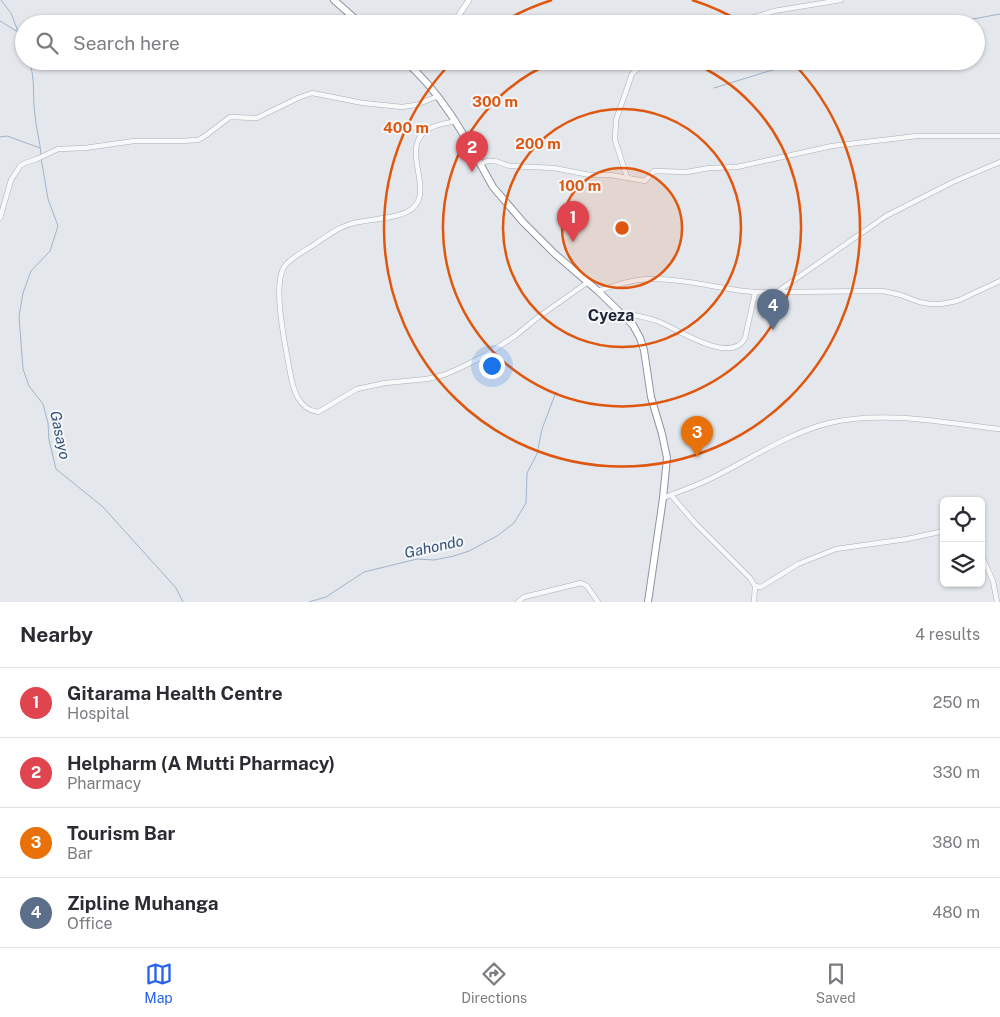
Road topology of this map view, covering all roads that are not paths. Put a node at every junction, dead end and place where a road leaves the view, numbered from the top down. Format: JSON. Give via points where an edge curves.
{"nodes":[{"id":1,"x":334,"y":0,"type":"edge"},
{"id":2,"x":469,"y":0,"type":"edge"},
{"id":3,"x":841,"y":0,"type":"edge"},
{"id":4,"x":351,"y":15,"type":"edge"},
{"id":5,"x":459,"y":15,"type":"edge"},
{"id":6,"x":762,"y":15,"type":"edge"},
{"id":7,"x":415,"y":70,"type":"edge"},
{"id":8,"x":636,"y":70,"type":"edge"},
{"id":9,"x":438,"y":96,"type":"junction"},
{"id":10,"x":456,"y":122,"type":"junction"},
{"id":11,"x":1000,"y":136,"type":"edge"},
{"id":12,"x":1000,"y":162,"type":"edge"},
{"id":13,"x":480,"y":164,"type":"junction"},
{"id":14,"x":627,"y":177,"type":"junction"},
{"id":15,"x":0,"y":218,"type":"edge"},
{"id":16,"x":1000,"y":281,"type":"edge"},
{"id":17,"x":588,"y":282,"type":"junction"},
{"id":18,"x":598,"y":291,"type":"junction"},
{"id":19,"x":777,"y":292,"type":"junction"},
{"id":20,"x":755,"y":293,"type":"junction"},
{"id":21,"x":621,"y":313,"type":"junction"},
{"id":22,"x":1000,"y":429,"type":"edge"},
{"id":23,"x":671,"y":495,"type":"junction"},
{"id":24,"x":663,"y":498,"type":"junction"},
{"id":25,"x":940,"y":532,"type":"edge"},
{"id":26,"x":985,"y":563,"type":"edge"},
{"id":27,"x":755,"y":586,"type":"junction"},
{"id":28,"x":518,"y":602,"type":"edge"},
{"id":29,"x":598,"y":602,"type":"edge"},
{"id":30,"x":648,"y":602,"type":"edge"},
{"id":31,"x":754,"y":602,"type":"edge"},
{"id":32,"x":997,"y":602,"type":"edge"}],
"edges":[{"from":1,"to":4,"type":"highway"},
{"from":2,"to":5,"type":"main road"},
{"from":3,"to":6,"type":"street"},
{"from":7,"to":9,"type":"highway"},
{"from":8,"to":14,"type":"street","via":[[616,120],[615,140]]},
{"from":9,"to":10,"type":"highway"},
{"from":9,"to":15,"type":"street","via":[[402,107],[312,93],[257,118],[230,117],[198,140],[58,149],[20,166],[11,180]]},
{"from":10,"to":13,"type":"highway"},
{"from":10,"to":17,"type":"street","via":[[430,128],[422,135],[416,159],[421,188],[414,207],[403,213],[337,229],[292,260],[282,272],[280,309],[292,383],[301,403],[318,412],[357,389],[427,379],[453,371],[500,346]]},
{"from":11,"to":14,"type":"street","via":[[935,135],[883,140],[826,147],[737,167],[687,172],[657,170],[644,181]]},
{"from":12,"to":19,"type":"street","via":[[886,216]]},
{"from":13,"to":14,"type":"street","via":[[495,161],[510,166]]},
{"from":13,"to":17,"type":"highway","via":[[519,218]]},
{"from":16,"to":19,"type":"street","via":[[956,302],[941,304],[918,302],[883,290]]},
{"from":17,"to":18,"type":"highway"},
{"from":18,"to":20,"type":"street","via":[[654,278]]},
{"from":18,"to":21,"type":"highway"},
{"from":19,"to":20,"type":"street"},
{"from":20,"to":21,"type":"street","via":[[745,338],[733,348],[704,343],[658,321]]},
{"from":21,"to":24,"type":"highway","via":[[633,325],[644,350],[651,397],[666,452]]},
{"from":22,"to":23,"type":"street","via":[[888,418],[834,422],[796,434],[714,477]]},
{"from":23,"to":24,"type":"street"},
{"from":23,"to":27,"type":"street"},
{"from":24,"to":30,"type":"highway"},
{"from":25,"to":27,"type":"street","via":[[836,549],[798,564],[761,587]]},
{"from":26,"to":32,"type":"street"},
{"from":27,"to":31,"type":"street"},
{"from":28,"to":29,"type":"street","via":[[524,597],[581,583]]}]}
